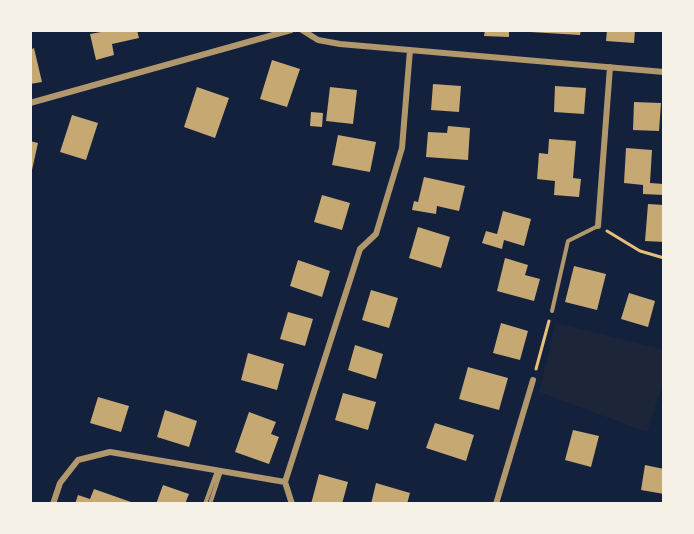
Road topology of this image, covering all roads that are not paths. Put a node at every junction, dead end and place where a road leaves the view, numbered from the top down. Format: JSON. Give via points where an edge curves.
{"nodes":[{"id":1,"x":291,"y":30,"type":"edge"},
{"id":2,"x":302,"y":30,"type":"edge"},
{"id":3,"x":410,"y":50,"type":"junction"},
{"id":4,"x":610,"y":67,"type":"junction"},
{"id":5,"x":664,"y":72,"type":"edge"},
{"id":6,"x":30,"y":103,"type":"edge"},
{"id":7,"x":598,"y":226,"type":"joint"},
{"id":8,"x":552,"y":311,"type":"road end"},
{"id":9,"x":533,"y":380,"type":"road end"},
{"id":10,"x":219,"y":471,"type":"junction"},
{"id":11,"x":285,"y":482,"type":"junction"},
{"id":12,"x":52,"y":504,"type":"edge"},
{"id":13,"x":205,"y":504,"type":"edge"},
{"id":14,"x":210,"y":504,"type":"edge"},
{"id":15,"x":292,"y":504,"type":"edge"},
{"id":16,"x":496,"y":504,"type":"edge"}],
"edges":[{"from":1,"to":6,"type":"street"},
{"from":2,"to":3,"type":"street","via":[[318,40]]},
{"from":3,"to":4,"type":"street"},
{"from":3,"to":11,"type":"street","via":[[402,148],[376,234],[360,249]]},
{"from":4,"to":5,"type":"street"},
{"from":4,"to":7,"type":"street"},
{"from":7,"to":8,"type":"lane","via":[[568,242]]},
{"from":9,"to":16,"type":"street"},
{"from":10,"to":11,"type":"street"},
{"from":10,"to":12,"type":"street","via":[[110,452],[78,460],[60,483]]},
{"from":10,"to":13,"type":"lane"},
{"from":10,"to":14,"type":"lane"},
{"from":11,"to":15,"type":"street"}]}
